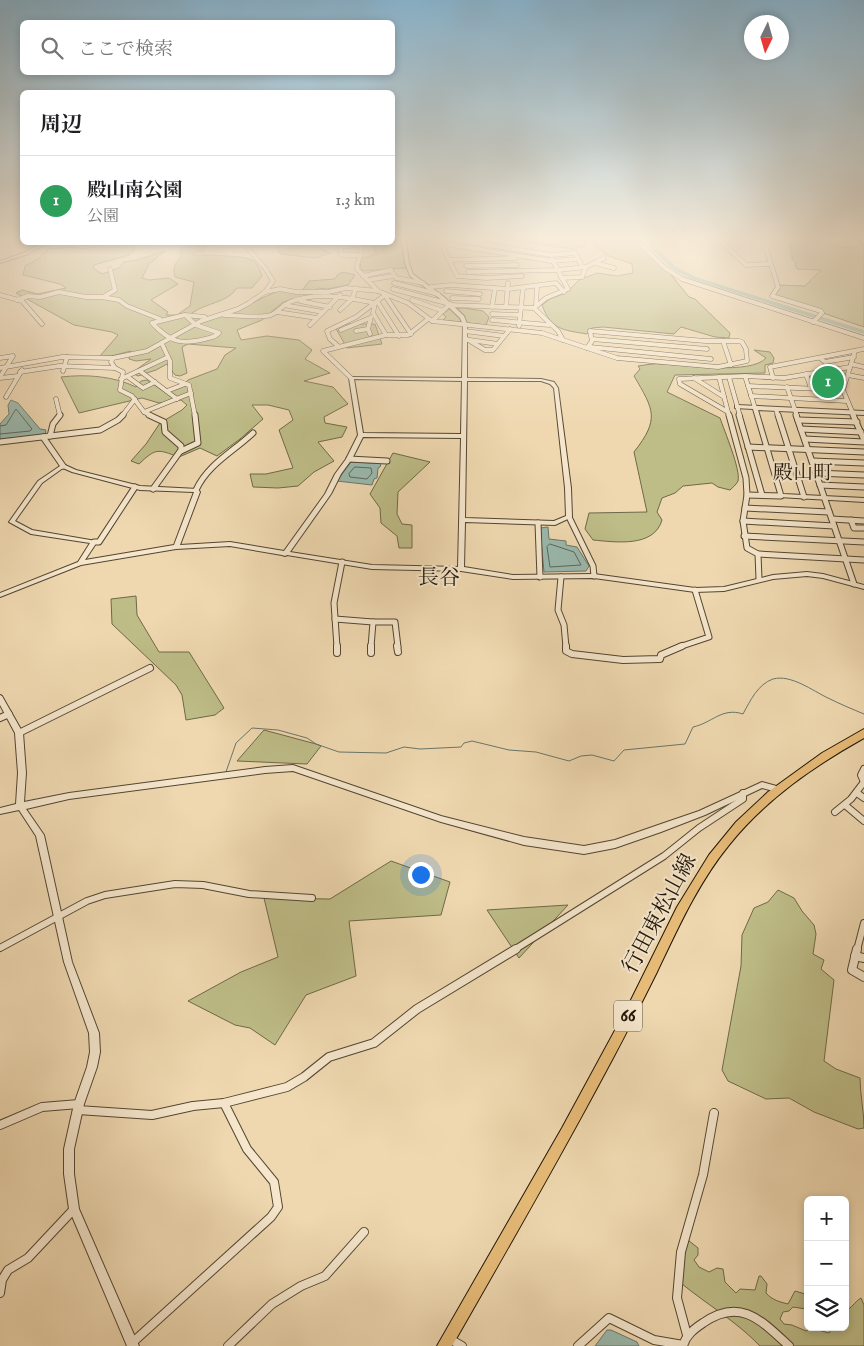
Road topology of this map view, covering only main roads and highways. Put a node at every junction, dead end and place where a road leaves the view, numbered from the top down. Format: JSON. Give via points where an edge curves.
{"nodes":[{"id":1,"x":864,"y":733,"type":"edge"},
{"id":2,"x":446,"y":1342,"type":"edge"}],
"edges":[{"from":1,"to":2,"type":"main road","name":"行田東松山線","number":"66","via":[[811,764],[758,806],[725,842],[691,891],[582,1104]]}]}
